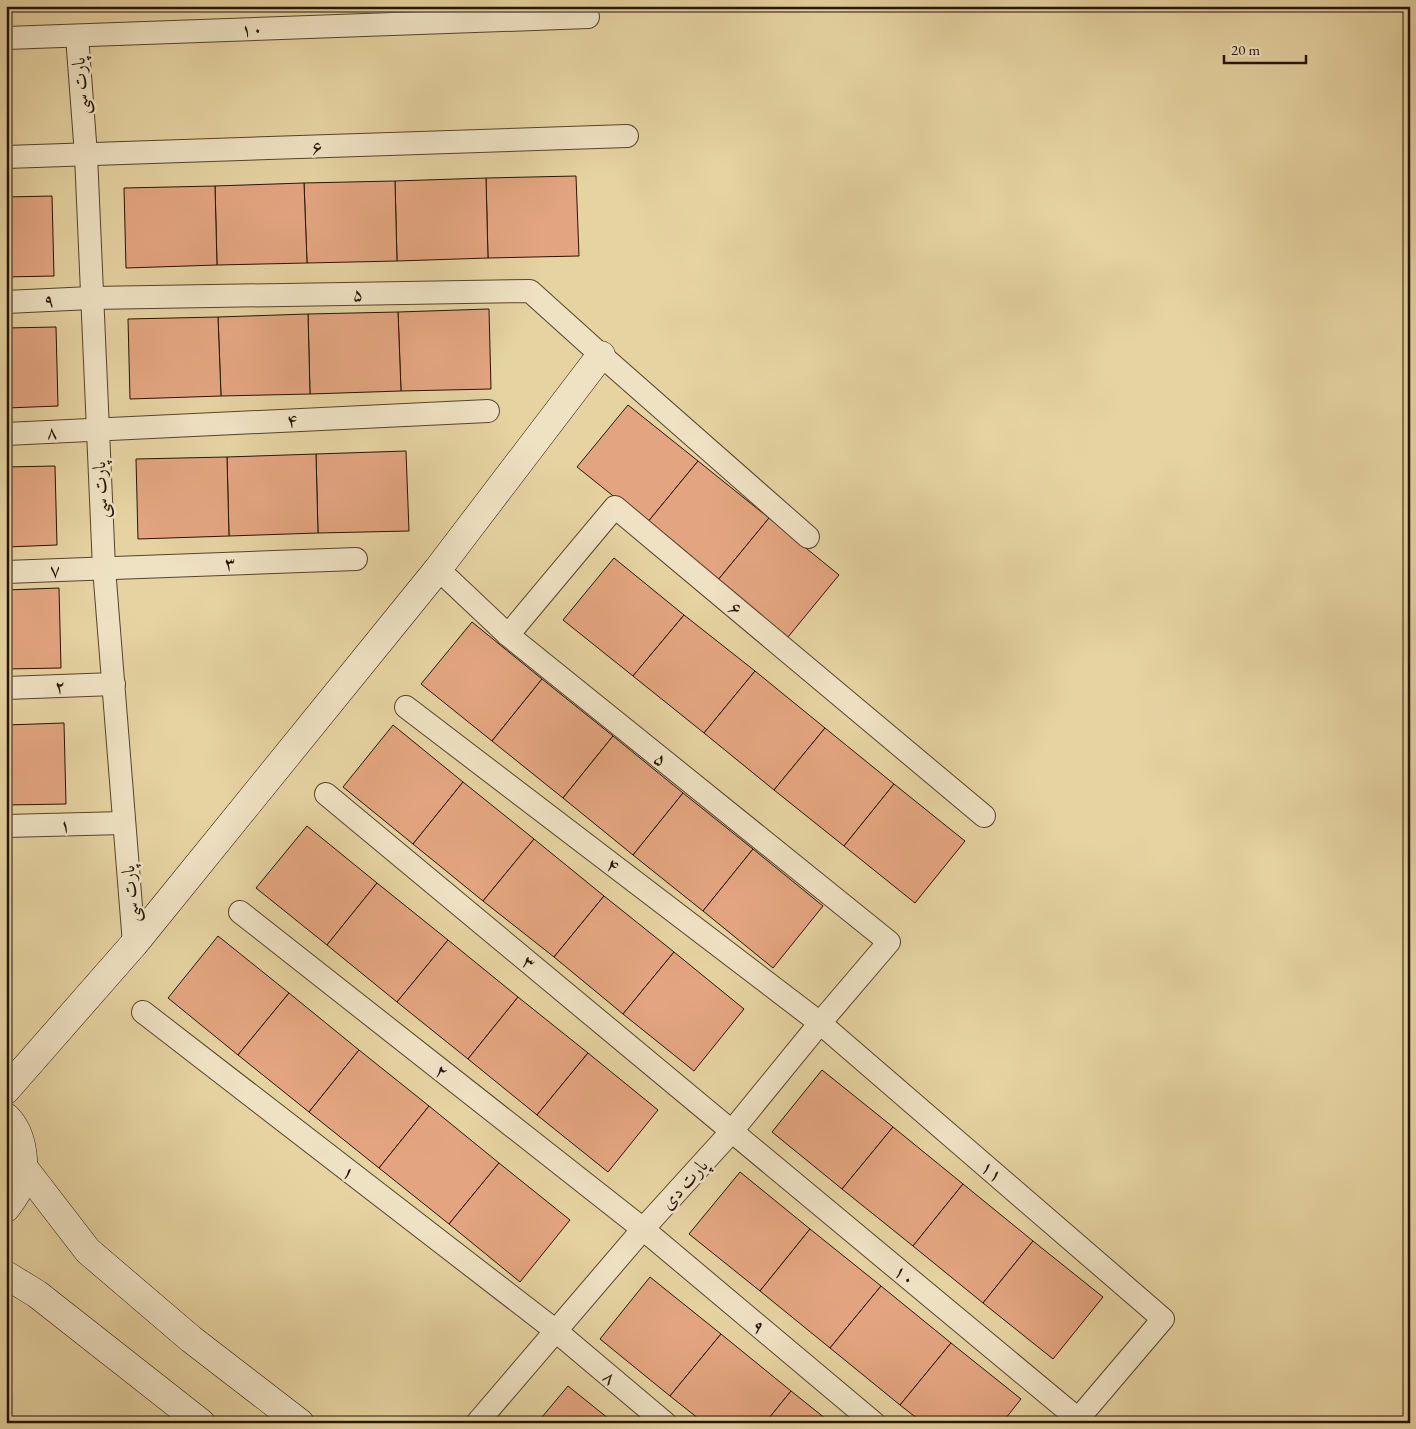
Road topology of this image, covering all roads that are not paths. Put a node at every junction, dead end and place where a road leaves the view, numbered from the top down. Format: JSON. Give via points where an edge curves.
{"nodes":[{"id":1,"x":586,"y":12,"type":"edge"},
{"id":2,"x":77,"y":36,"type":"junction"},
{"id":3,"x":6,"y":38,"type":"edge"},
{"id":4,"x":627,"y":136,"type":"dead end"},
{"id":5,"x":86,"y":155,"type":"junction"},
{"id":6,"x":6,"y":157,"type":"edge"},
{"id":7,"x":91,"y":298,"type":"junction"},
{"id":8,"x":6,"y":302,"type":"edge"},
{"id":9,"x":601,"y":355,"type":"junction"},
{"id":10,"x":488,"y":411,"type":"dead end"},
{"id":11,"x":97,"y":429,"type":"junction"},
{"id":12,"x":6,"y":434,"type":"edge"},
{"id":13,"x":808,"y":537,"type":"dead end"},
{"id":14,"x":356,"y":559,"type":"dead end"},
{"id":15,"x":104,"y":568,"type":"junction"},
{"id":16,"x":438,"y":570,"type":"junction"},
{"id":17,"x":6,"y":572,"type":"edge"},
{"id":18,"x":508,"y":635,"type":"junction"},
{"id":19,"x":114,"y":684,"type":"junction"},
{"id":20,"x":6,"y":688,"type":"edge"},
{"id":21,"x":406,"y":707,"type":"dead end"},
{"id":22,"x":326,"y":794,"type":"dead end"},
{"id":23,"x":984,"y":816,"type":"dead end"},
{"id":24,"x":124,"y":823,"type":"junction"},
{"id":25,"x":6,"y":826,"type":"edge"},
{"id":26,"x":240,"y":912,"type":"dead end"},
{"id":27,"x":889,"y":942,"type":"joint"},
{"id":28,"x":134,"y":944,"type":"junction"},
{"id":29,"x":143,"y":1012,"type":"dead end"},
{"id":30,"x":820,"y":1023,"type":"junction"},
{"id":31,"x":6,"y":1090,"type":"edge"},
{"id":32,"x":6,"y":1117,"type":"edge"},
{"id":33,"x":732,"y":1130,"type":"junction"},
{"id":34,"x":24,"y":1168,"type":"junction"},
{"id":35,"x":6,"y":1208,"type":"edge"},
{"id":36,"x":643,"y":1229,"type":"junction"},
{"id":37,"x":6,"y":1275,"type":"edge"},
{"id":38,"x":556,"y":1331,"type":"junction"},
{"id":39,"x":1078,"y":1419,"type":"joint"},
{"id":40,"x":201,"y":1423,"type":"edge"},
{"id":41,"x":300,"y":1423,"type":"edge"},
{"id":42,"x":477,"y":1423,"type":"edge"},
{"id":43,"x":665,"y":1423,"type":"edge"},
{"id":44,"x":874,"y":1423,"type":"edge"}],
"edges":[{"from":1,"to":2,"type":"street","name":"۱۰"},
{"from":2,"to":3,"type":"street","name":"۱۰"},
{"from":2,"to":5,"type":"street","name":"پارت سی"},
{"from":4,"to":5,"type":"street","name":"۶"},
{"from":5,"to":6,"type":"street","name":"۶"},
{"from":5,"to":7,"type":"street","name":"پارت سی"},
{"from":7,"to":8,"type":"street","name":"۹"},
{"from":7,"to":9,"type":"street","name":"۵","via":[[530,291]]},
{"from":7,"to":11,"type":"street","name":"پارت سی"},
{"from":9,"to":13,"type":"street","name":"۵"},
{"from":9,"to":16,"type":"street"},
{"from":10,"to":11,"type":"street","name":"۴"},
{"from":11,"to":12,"type":"street","name":"۸"},
{"from":11,"to":15,"type":"street","name":"پارت سی"},
{"from":14,"to":15,"type":"street","name":"۳"},
{"from":15,"to":17,"type":"street","name":"۷"},
{"from":15,"to":19,"type":"street","name":"پارت سی"},
{"from":16,"to":18,"type":"street","name":"۵"},
{"from":16,"to":28,"type":"street"},
{"from":18,"to":23,"type":"street","name":"۶","via":[[615,507]]},
{"from":18,"to":27,"type":"street","name":"۵"},
{"from":19,"to":20,"type":"street","name":"۲"},
{"from":19,"to":24,"type":"street","name":"پارت سی"},
{"from":21,"to":30,"type":"street","name":"۴"},
{"from":22,"to":33,"type":"street","name":"۳"},
{"from":24,"to":25,"type":"street","name":"۱"},
{"from":24,"to":28,"type":"street","name":"پارت سی"},
{"from":26,"to":36,"type":"street","name":"۲"},
{"from":27,"to":30,"type":"street","name":"پارت دی"},
{"from":28,"to":31,"type":"street"},
{"from":29,"to":38,"type":"street","name":"۱"},
{"from":30,"to":33,"type":"street","name":"پارت دی"},
{"from":30,"to":39,"type":"street","name":"۱۱","via":[[1163,1319]]},
{"from":32,"to":34,"type":"street","via":[[21,1142]]},
{"from":33,"to":36,"type":"street","name":"پارت دی"},
{"from":33,"to":39,"type":"street","name":"۱۰"},
{"from":34,"to":35,"type":"street","via":[[18,1191]]},
{"from":34,"to":41,"type":"street","via":[[88,1251],[191,1339]]},
{"from":36,"to":38,"type":"street","name":"پارت دی"},
{"from":36,"to":44,"type":"street","name":"۹"},
{"from":37,"to":40,"type":"street","via":[[37,1294]]},
{"from":38,"to":42,"type":"street","name":"پارت دی"},
{"from":38,"to":43,"type":"street","name":"۸"}]}
